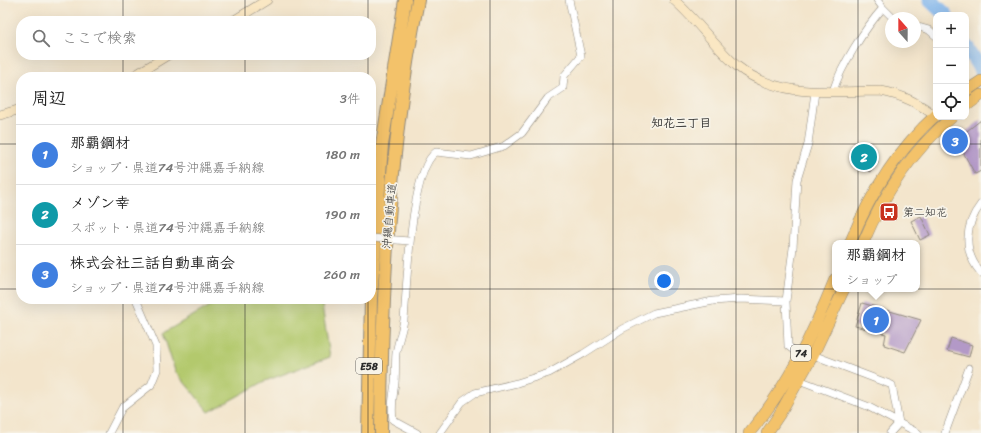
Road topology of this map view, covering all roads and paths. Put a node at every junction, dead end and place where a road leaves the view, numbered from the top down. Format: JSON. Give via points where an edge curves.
{"nodes":[{"id":1,"x":267,"y":0,"type":"edge"},
{"id":2,"x":405,"y":0,"type":"edge"},
{"id":3,"x":418,"y":0,"type":"edge"},
{"id":4,"x":569,"y":0,"type":"edge"},
{"id":5,"x":674,"y":0,"type":"edge"},
{"id":6,"x":878,"y":0,"type":"edge"},
{"id":7,"x":883,"y":8,"type":"junction"},
{"id":8,"x":887,"y":12,"type":"edge"},
{"id":9,"x":242,"y":16,"type":"edge"},
{"id":10,"x":921,"y":28,"type":"edge"},
{"id":11,"x":933,"y":33,"type":"edge"},
{"id":12,"x":160,"y":60,"type":"edge"},
{"id":13,"x":140,"y":72,"type":"edge"},
{"id":14,"x":981,"y":81,"type":"edge"},
{"id":15,"x":969,"y":88,"type":"edge"},
{"id":16,"x":833,"y":91,"type":"junction"},
{"id":17,"x":815,"y":92,"type":"junction"},
{"id":18,"x":979,"y":99,"type":"edge"},
{"id":19,"x":969,"y":104,"type":"edge"},
{"id":20,"x":16,"y":111,"type":"edge"},
{"id":21,"x":933,"y":113,"type":"edge"},
{"id":22,"x":0,"y":116,"type":"edge"},
{"id":23,"x":937,"y":120,"type":"edge"},
{"id":24,"x":938,"y":120,"type":"edge"},
{"id":25,"x":981,"y":204,"type":"edge"},
{"id":26,"x":376,"y":229,"type":"edge"},
{"id":27,"x":376,"y":238,"type":"edge"},
{"id":28,"x":851,"y":240,"type":"edge"},
{"id":29,"x":865,"y":240,"type":"edge"},
{"id":30,"x":409,"y":241,"type":"junction"},
{"id":31,"x":981,"y":273,"type":"edge"},
{"id":32,"x":832,"y":286,"type":"edge"},
{"id":33,"x":843,"y":292,"type":"edge"},
{"id":34,"x":786,"y":301,"type":"junction"},
{"id":35,"x":138,"y":304,"type":"edge"},
{"id":36,"x":371,"y":304,"type":"edge"},
{"id":37,"x":800,"y":355,"type":"junction"},
{"id":38,"x":813,"y":355,"type":"junction"},
{"id":39,"x":969,"y":368,"type":"dead end"},
{"id":40,"x":799,"y":380,"type":"junction"},
{"id":41,"x":758,"y":422,"type":"junction"},
{"id":42,"x":899,"y":423,"type":"junction"},
{"id":43,"x":770,"y":432,"type":"edge"},
{"id":44,"x":110,"y":433,"type":"edge"},
{"id":45,"x":368,"y":433,"type":"edge"},
{"id":46,"x":381,"y":433,"type":"edge"},
{"id":47,"x":417,"y":433,"type":"edge"},
{"id":48,"x":440,"y":433,"type":"edge"},
{"id":49,"x":749,"y":433,"type":"edge"},
{"id":50,"x":890,"y":433,"type":"edge"},
{"id":51,"x":918,"y":433,"type":"edge"},
{"id":52,"x":945,"y":433,"type":"edge"}],
"edges":[{"from":1,"to":9,"type":"street"},
{"from":2,"to":26,"type":"highway","name":"沖縄自動車道","number":"E58","via":[[382,145]]},
{"from":3,"to":46,"type":"highway","name":"沖縄自動車道","number":"E58","via":[[395,146],[382,305]]},
{"from":4,"to":30,"type":"street","via":[[581,56],[564,76],[562,88],[548,98],[522,133],[504,146],[471,156],[436,152],[432,155],[422,177]]},
{"from":5,"to":17,"type":"street","via":[[722,52],[754,77],[796,91]]},
{"from":6,"to":7,"type":"street"},
{"from":7,"to":8,"type":"street"},
{"from":7,"to":16,"type":"street","via":[[863,36],[836,81]]},
{"from":10,"to":11,"type":"street"},
{"from":12,"to":13,"type":"street"},
{"from":14,"to":15,"type":"main road"},
{"from":16,"to":17,"type":"street"},
{"from":16,"to":21,"type":"street","via":[[892,93]]},
{"from":17,"to":34,"type":"street","via":[[808,144],[797,180],[793,248]]},
{"from":18,"to":19,"type":"main road"},
{"from":20,"to":22,"type":"street"},
{"from":23,"to":28,"type":"main road","via":[[904,148],[884,175]]},
{"from":24,"to":29,"type":"main road","via":[[903,171]]},
{"from":25,"to":31,"type":"street","via":[[968,231],[968,250],[974,265]]},
{"from":27,"to":30,"type":"street","bridge":true},
{"from":30,"to":47,"type":"street","via":[[404,322],[396,352],[391,405],[393,420]]},
{"from":32,"to":37,"type":"main road","number":"74"},
{"from":33,"to":38,"type":"main road","number":"74"},
{"from":34,"to":37,"type":"street","via":[[788,346]]},
{"from":34,"to":48,"type":"street","via":[[713,301],[654,313],[548,373],[475,393],[462,402]]},
{"from":35,"to":44,"type":"street","via":[[156,346],[157,370],[151,385],[122,408]]},
{"from":36,"to":45,"type":"highway","name":"沖縄自動車道","number":"E58"},
{"from":37,"to":41,"type":"main road","number":"74"},
{"from":38,"to":40,"type":"main road","number":"74"},
{"from":38,"to":42,"type":"street","via":[[892,385]]},
{"from":39,"to":52,"type":"street"},
{"from":40,"to":42,"type":"street","via":[[867,406]]},
{"from":40,"to":43,"type":"main road","number":"74"},
{"from":41,"to":43,"type":"street"},
{"from":41,"to":49,"type":"main road","number":"74"},
{"from":42,"to":50,"type":"street"},
{"from":42,"to":51,"type":"street"}]}
